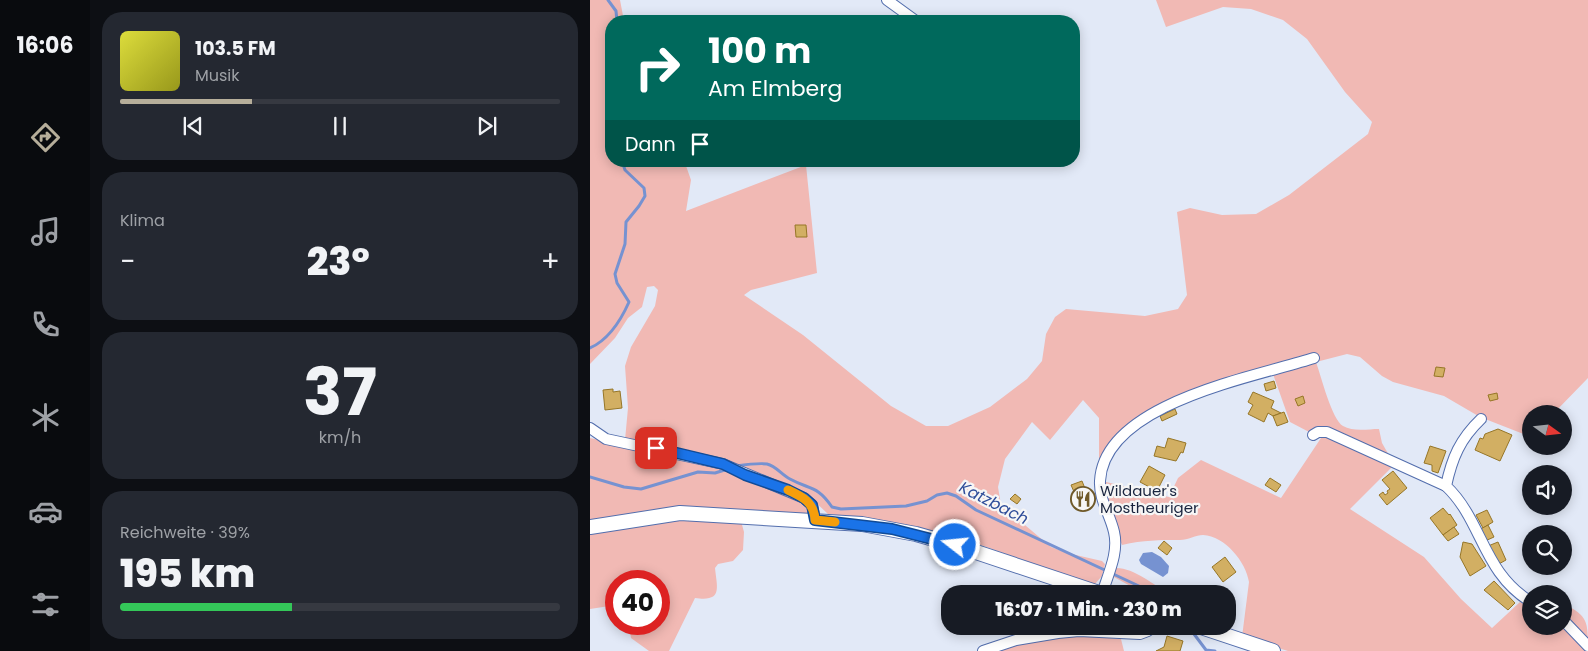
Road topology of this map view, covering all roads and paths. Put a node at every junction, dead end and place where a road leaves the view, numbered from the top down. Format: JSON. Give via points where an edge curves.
{"nodes":[{"id":1,"x":888,"y":0,"type":"edge"},
{"id":2,"x":908,"y":15,"type":"edge"},
{"id":3,"x":1314,"y":358,"type":"dead end"},
{"id":4,"x":1481,"y":419,"type":"dead end"},
{"id":5,"x":590,"y":428,"type":"edge"},
{"id":6,"x":1313,"y":435,"type":"dead end"},
{"id":7,"x":1446,"y":486,"type":"junction"},
{"id":8,"x":815,"y":520,"type":"junction"},
{"id":9,"x":590,"y":527,"type":"edge"},
{"id":10,"x":1076,"y":585,"type":"edge"},
{"id":11,"x":1105,"y":585,"type":"edge"},
{"id":12,"x":1522,"y":595,"type":"edge"},
{"id":13,"x":1572,"y":629,"type":"edge"},
{"id":14,"x":1043,"y":635,"type":"edge"},
{"id":15,"x":1225,"y":635,"type":"edge"},
{"id":16,"x":1588,"y":646,"type":"edge"},
{"id":17,"x":983,"y":651,"type":"edge"},
{"id":18,"x":1273,"y":651,"type":"edge"}],
"edges":[{"from":1,"to":2,"type":"street"},
{"from":3,"to":11,"type":"street","via":[[1213,386],[1137,422],[1124,433],[1111,448],[1101,470],[1101,497],[1115,532],[1116,548]]},
{"from":4,"to":7,"type":"street","via":[[1456,449]]},
{"from":5,"to":8,"type":"street","via":[[606,439],[639,444],[731,468],[804,498],[812,505]]},
{"from":6,"to":7,"type":"street","via":[[1327,432]]},
{"from":7,"to":12,"type":"street","via":[[1464,508],[1499,574]]},
{"from":8,"to":9,"type":"street","via":[[680,513]]},
{"from":8,"to":10,"type":"street","via":[[916,534],[997,557]]},
{"from":13,"to":16,"type":"street"},
{"from":14,"to":17,"type":"street"},
{"from":15,"to":18,"type":"street"}]}
